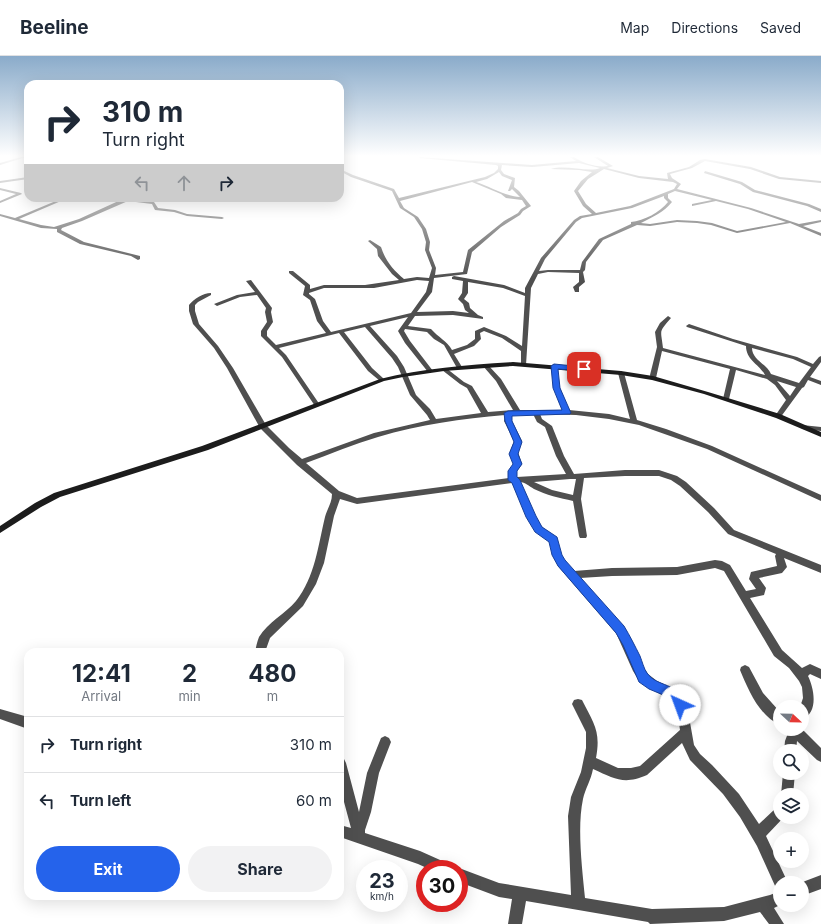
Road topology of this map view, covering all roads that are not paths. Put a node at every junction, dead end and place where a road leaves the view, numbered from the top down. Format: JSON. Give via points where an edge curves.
{"nodes":[{"id":1,"x":11,"y":198,"type":"edge"},
{"id":2,"x":408,"y":198,"type":"edge"},
{"id":3,"x":512,"y":198,"type":"edge"},
{"id":4,"x":580,"y":198,"type":"edge"},
{"id":5,"x":656,"y":198,"type":"edge"},
{"id":6,"x":666,"y":198,"type":"edge"},
{"id":7,"x":707,"y":198,"type":"edge"},
{"id":8,"x":779,"y":198,"type":"edge"},
{"id":9,"x":524,"y":199,"type":"joint"},
{"id":10,"x":397,"y":200,"type":"joint"},
{"id":11,"x":718,"y":200,"type":"junction"},
{"id":12,"x":0,"y":202,"type":"edge"},
{"id":13,"x":57,"y":202,"type":"edge"},
{"id":14,"x":122,"y":202,"type":"edge"},
{"id":15,"x":146,"y":202,"type":"edge"},
{"id":16,"x":693,"y":205,"type":"dead end"},
{"id":17,"x":821,"y":211,"type":"edge"},
{"id":18,"x":595,"y":214,"type":"junction"},
{"id":19,"x":0,"y":215,"type":"edge"},
{"id":20,"x":222,"y":218,"type":"dead end"},
{"id":21,"x":17,"y":219,"type":"junction"},
{"id":22,"x":821,"y":221,"type":"edge"},
{"id":23,"x":791,"y":222,"type":"junction"},
{"id":24,"x":633,"y":223,"type":"junction"},
{"id":25,"x":800,"y":225,"type":"junction"},
{"id":26,"x":60,"y":227,"type":"junction"},
{"id":27,"x":821,"y":235,"type":"edge"},
{"id":28,"x":370,"y":241,"type":"dead end"},
{"id":29,"x":138,"y":259,"type":"dead end"},
{"id":30,"x":291,"y":272,"type":"dead end"},
{"id":31,"x":581,"y":272,"type":"junction"},
{"id":32,"x":535,"y":273,"type":"junction"},
{"id":33,"x":461,"y":274,"type":"junction"},
{"id":34,"x":434,"y":278,"type":"junction"},
{"id":35,"x":402,"y":280,"type":"junction"},
{"id":36,"x":466,"y":280,"type":"junction"},
{"id":37,"x":249,"y":281,"type":"dead end"},
{"id":38,"x":577,"y":291,"type":"dead end"},
{"id":39,"x":307,"y":292,"type":"junction"},
{"id":40,"x":259,"y":293,"type":"junction"},
{"id":41,"x":209,"y":294,"type":"dead end"},
{"id":42,"x":527,"y":295,"type":"junction"},
{"id":43,"x":217,"y":304,"type":"dead end"},
{"id":44,"x":414,"y":314,"type":"junction"},
{"id":45,"x":668,"y":318,"type":"dead end"},
{"id":46,"x":367,"y":326,"type":"junction"},
{"id":47,"x":689,"y":326,"type":"dead end"},
{"id":48,"x":403,"y":327,"type":"junction"},
{"id":49,"x":342,"y":332,"type":"junction"},
{"id":50,"x":330,"y":334,"type":"junction"},
{"id":51,"x":749,"y":345,"type":"junction"},
{"id":52,"x":275,"y":347,"type":"junction"},
{"id":53,"x":660,"y":349,"type":"junction"},
{"id":54,"x":524,"y":350,"type":"junction"},
{"id":55,"x":451,"y":353,"type":"junction"},
{"id":56,"x":821,"y":358,"type":"edge"},
{"id":57,"x":524,"y":364,"type":"junction"},
{"id":58,"x":486,"y":366,"type":"junction"},
{"id":59,"x":554,"y":366,"type":"junction"},
{"id":60,"x":460,"y":367,"type":"junction"},
{"id":61,"x":815,"y":367,"type":"junction"},
{"id":62,"x":734,"y":368,"type":"junction"},
{"id":63,"x":444,"y":369,"type":"junction"},
{"id":64,"x":430,"y":371,"type":"junction"},
{"id":65,"x":621,"y":373,"type":"junction"},
{"id":66,"x":404,"y":375,"type":"junction"},
{"id":67,"x":768,"y":376,"type":"junction"},
{"id":68,"x":653,"y":378,"type":"junction"},
{"id":69,"x":807,"y":378,"type":"junction"},
{"id":70,"x":382,"y":380,"type":"junction"},
{"id":71,"x":821,"y":383,"type":"edge"},
{"id":72,"x":802,"y":386,"type":"junction"},
{"id":73,"x":726,"y":399,"type":"junction"},
{"id":74,"x":790,"y":401,"type":"junction"},
{"id":75,"x":317,"y":405,"type":"junction"},
{"id":76,"x":536,"y":412,"type":"junction"},
{"id":77,"x":508,"y":413,"type":"junction"},
{"id":78,"x":518,"y":413,"type":"junction"},
{"id":79,"x":567,"y":413,"type":"junction"},
{"id":80,"x":486,"y":415,"type":"junction"},
{"id":81,"x":778,"y":416,"type":"junction"},
{"id":82,"x":434,"y":422,"type":"junction"},
{"id":83,"x":634,"y":422,"type":"junction"},
{"id":84,"x":263,"y":426,"type":"junction"},
{"id":85,"x":805,"y":427,"type":"junction"},
{"id":86,"x":821,"y":429,"type":"edge"},
{"id":87,"x":821,"y":435,"type":"edge"},
{"id":88,"x":300,"y":463,"type":"junction"},
{"id":89,"x":576,"y":477,"type":"junction"},
{"id":90,"x":517,"y":479,"type":"junction"},
{"id":91,"x":336,"y":494,"type":"junction"},
{"id":92,"x":821,"y":498,"type":"edge"},
{"id":93,"x":577,"y":499,"type":"junction"},
{"id":94,"x":0,"y":530,"type":"edge"},
{"id":95,"x":583,"y":536,"type":"dead end"},
{"id":96,"x":781,"y":553,"type":"junction"},
{"id":97,"x":821,"y":569,"type":"edge"},
{"id":98,"x":571,"y":575,"type":"junction"},
{"id":99,"x":745,"y":595,"type":"junction"},
{"id":100,"x":261,"y":648,"type":"edge"},
{"id":101,"x":745,"y":670,"type":"dead end"},
{"id":102,"x":800,"y":674,"type":"junction"},
{"id":103,"x":821,"y":674,"type":"edge"},
{"id":104,"x":808,"y":700,"type":"edge"},
{"id":105,"x":578,"y":704,"type":"dead end"},
{"id":106,"x":0,"y":714,"type":"edge"},
{"id":107,"x":773,"y":714,"type":"edge"},
{"id":108,"x":24,"y":722,"type":"edge"},
{"id":109,"x":686,"y":732,"type":"junction"},
{"id":110,"x":800,"y":736,"type":"edge"},
{"id":111,"x":385,"y":742,"type":"dead end"},
{"id":112,"x":821,"y":756,"type":"edge"},
{"id":113,"x":590,"y":762,"type":"junction"},
{"id":114,"x":344,"y":777,"type":"edge"},
{"id":115,"x":773,"y":819,"type":"edge"},
{"id":116,"x":344,"y":832,"type":"edge"},
{"id":117,"x":360,"y":834,"type":"junction"},
{"id":118,"x":759,"y":834,"type":"junction"},
{"id":119,"x":424,"y":860,"type":"edge"},
{"id":120,"x":777,"y":876,"type":"edge"},
{"id":121,"x":468,"y":878,"type":"edge"},
{"id":122,"x":821,"y":882,"type":"edge"},
{"id":123,"x":809,"y":886,"type":"edge"},
{"id":124,"x":520,"y":893,"type":"junction"},
{"id":125,"x":773,"y":900,"type":"edge"},
{"id":126,"x":579,"y":904,"type":"junction"},
{"id":127,"x":763,"y":904,"type":"junction"},
{"id":128,"x":655,"y":920,"type":"edge"},
{"id":129,"x":515,"y":924,"type":"edge"},
{"id":130,"x":777,"y":924,"type":"edge"}],
"edges":[{"from":1,"to":12,"type":"street"},
{"from":2,"to":10,"type":"street"},
{"from":3,"to":9,"type":"street"},
{"from":4,"to":18,"type":"street"},
{"from":5,"to":18,"type":"street","via":[[624,209]]},
{"from":6,"to":24,"type":"street","via":[[670,202],[665,210]]},
{"from":7,"to":11,"type":"street"},
{"from":8,"to":17,"type":"street"},
{"from":9,"to":33,"type":"street","via":[[529,206],[518,215],[509,218],[470,251],[466,271]]},
{"from":10,"to":34,"type":"street","via":[[403,209],[417,218],[427,237],[427,250],[434,268]]},
{"from":11,"to":16,"type":"street"},
{"from":11,"to":23,"type":"street"},
{"from":13,"to":21,"type":"street"},
{"from":14,"to":26,"type":"street"},
{"from":15,"to":20,"type":"street","via":[[154,204],[156,209]]},
{"from":18,"to":32,"type":"street","via":[[575,221],[543,259]]},
{"from":19,"to":21,"type":"street"},
{"from":21,"to":26,"type":"street","via":[[49,228]]},
{"from":22,"to":25,"type":"street"},
{"from":23,"to":24,"type":"street","via":[[737,232],[697,222],[677,221],[650,225]]},
{"from":23,"to":25,"type":"street"},
{"from":24,"to":31,"type":"street","via":[[599,242],[584,262]]},
{"from":25,"to":27,"type":"street"},
{"from":26,"to":29,"type":"street","via":[[59,232],[82,243],[136,255]]},
{"from":28,"to":35,"type":"street","via":[[379,248],[380,255]]},
{"from":30,"to":39,"type":"street","via":[[308,286]]},
{"from":31,"to":32,"type":"street"},
{"from":31,"to":38,"type":"street","via":[[582,280],[576,287]]},
{"from":32,"to":42,"type":"street"},
{"from":33,"to":34,"type":"street"},
{"from":33,"to":36,"type":"street"},
{"from":34,"to":35,"type":"street"},
{"from":34,"to":36,"type":"street"},
{"from":34,"to":44,"type":"street","via":[[429,292]]},
{"from":35,"to":39,"type":"street","via":[[356,288],[340,285],[323,286]]},
{"from":36,"to":42,"type":"street","via":[[504,287]]},
{"from":36,"to":44,"type":"street","via":[[465,293],[461,299],[466,303],[467,309],[479,317],[453,313]]},
{"from":37,"to":40,"type":"street"},
{"from":39,"to":50,"type":"street","via":[[306,295],[312,299],[320,321]]},
{"from":40,"to":43,"type":"street","via":[[239,296]]},
{"from":40,"to":52,"type":"street","via":[[268,305],[270,320],[264,336]]},
{"from":41,"to":84,"type":"street","via":[[196,300],[192,305],[196,324],[230,368]]},
{"from":42,"to":54,"type":"street"},
{"from":44,"to":46,"type":"street"},
{"from":44,"to":48,"type":"street"},
{"from":45,"to":53,"type":"street","via":[[656,333]]},
{"from":46,"to":49,"type":"street"},
{"from":46,"to":66,"type":"street","via":[[394,358]]},
{"from":47,"to":51,"type":"street"},
{"from":48,"to":55,"type":"street","via":[[429,330],[446,344]]},
{"from":48,"to":64,"type":"street","via":[[401,331],[407,343],[422,358]]},
{"from":49,"to":50,"type":"street"},
{"from":49,"to":70,"type":"street","via":[[369,370]]},
{"from":50,"to":52,"type":"street"},
{"from":51,"to":61,"type":"street","via":[[795,358]]},
{"from":51,"to":67,"type":"street","via":[[751,356]]},
{"from":52,"to":75,"type":"street"},
{"from":53,"to":62,"type":"street"},
{"from":53,"to":68,"type":"street"},
{"from":54,"to":55,"type":"street","via":[[504,337],[484,329],[477,332],[478,339],[474,344]]},
{"from":54,"to":57,"type":"street"},
{"from":55,"to":60,"type":"street"},
{"from":56,"to":61,"type":"street"},
{"from":57,"to":58,"type":"street"},
{"from":57,"to":59,"type":"street"},
{"from":58,"to":60,"type":"street"},
{"from":58,"to":78,"type":"street","via":[[500,380]]},
{"from":59,"to":65,"type":"street"},
{"from":59,"to":79,"type":"street","via":[[557,388]]},
{"from":60,"to":63,"type":"street"},
{"from":61,"to":69,"type":"street"},
{"from":62,"to":67,"type":"street"},
{"from":62,"to":73,"type":"street"},
{"from":63,"to":64,"type":"street"},
{"from":63,"to":80,"type":"street","via":[[470,387]]},
{"from":64,"to":66,"type":"street"},
{"from":65,"to":68,"type":"street"},
{"from":65,"to":83,"type":"street"},
{"from":66,"to":70,"type":"street"},
{"from":66,"to":82,"type":"street","via":[[405,382],[417,402],[429,413]]},
{"from":67,"to":72,"type":"street"},
{"from":67,"to":74,"type":"street"},
{"from":68,"to":73,"type":"street"},
{"from":69,"to":71,"type":"street"},
{"from":69,"to":72,"type":"street"},
{"from":70,"to":75,"type":"street"},
{"from":72,"to":74,"type":"street"},
{"from":73,"to":81,"type":"street"},
{"from":74,"to":81,"type":"street"},
{"from":75,"to":84,"type":"street"},
{"from":76,"to":78,"type":"street"},
{"from":76,"to":79,"type":"street"},
{"from":76,"to":89,"type":"street","via":[[539,420],[548,426],[560,456]]},
{"from":77,"to":78,"type":"street"},
{"from":77,"to":80,"type":"street"},
{"from":77,"to":90,"type":"street","via":[[508,421],[518,442],[514,454],[518,464],[513,471]]},
{"from":79,"to":83,"type":"street"},
{"from":80,"to":82,"type":"street"},
{"from":81,"to":85,"type":"street"},
{"from":82,"to":88,"type":"street","via":[[376,435]]},
{"from":83,"to":92,"type":"street","via":[[712,449]]},
{"from":84,"to":88,"type":"street"},
{"from":84,"to":94,"type":"street","via":[[205,448],[57,495]]},
{"from":85,"to":86,"type":"street"},
{"from":85,"to":87,"type":"street"},
{"from":88,"to":91,"type":"street"},
{"from":89,"to":90,"type":"street"},
{"from":89,"to":93,"type":"street"},
{"from":89,"to":96,"type":"street","via":[[667,474],[698,498],[731,532]]},
{"from":90,"to":91,"type":"street","via":[[363,500]]},
{"from":90,"to":93,"type":"street","via":[[546,492]]},
{"from":90,"to":98,"type":"street","via":[[531,517],[540,532],[554,540],[557,555]]},
{"from":91,"to":100,"type":"street","via":[[318,567],[310,586],[295,610],[263,640]]},
{"from":93,"to":95,"type":"street"},
{"from":96,"to":97,"type":"street"},
{"from":96,"to":99,"type":"street","via":[[779,559],[782,567],[779,570],[754,575],[761,592]]},
{"from":98,"to":99,"type":"street","via":[[676,571],[722,564],[730,571]]},
{"from":98,"to":109,"type":"street","via":[[620,630],[643,678],[677,699],[683,713]]},
{"from":99,"to":102,"type":"street","via":[[778,653]]},
{"from":101,"to":107,"type":"street","via":[[760,699]]},
{"from":102,"to":103,"type":"street","via":[[810,669]]},
{"from":102,"to":104,"type":"street","via":[[805,682]]},
{"from":105,"to":113,"type":"street","via":[[592,731]]},
{"from":106,"to":108,"type":"street"},
{"from":109,"to":113,"type":"street","via":[[643,771],[618,774]]},
{"from":109,"to":118,"type":"street","via":[[692,754],[738,802]]},
{"from":110,"to":112,"type":"street"},
{"from":111,"to":117,"type":"street","via":[[373,773]]},
{"from":113,"to":126,"type":"street","via":[[577,797],[574,816]]},
{"from":114,"to":117,"type":"street"},
{"from":115,"to":118,"type":"street"},
{"from":116,"to":117,"type":"street"},
{"from":117,"to":119,"type":"street"},
{"from":118,"to":120,"type":"street"},
{"from":121,"to":124,"type":"street","via":[[499,890]]},
{"from":122,"to":123,"type":"street"},
{"from":124,"to":126,"type":"street"},
{"from":124,"to":129,"type":"street"},
{"from":125,"to":127,"type":"street"},
{"from":126,"to":128,"type":"street"},
{"from":127,"to":128,"type":"street","via":[[724,914]]},
{"from":127,"to":130,"type":"street"}]}
